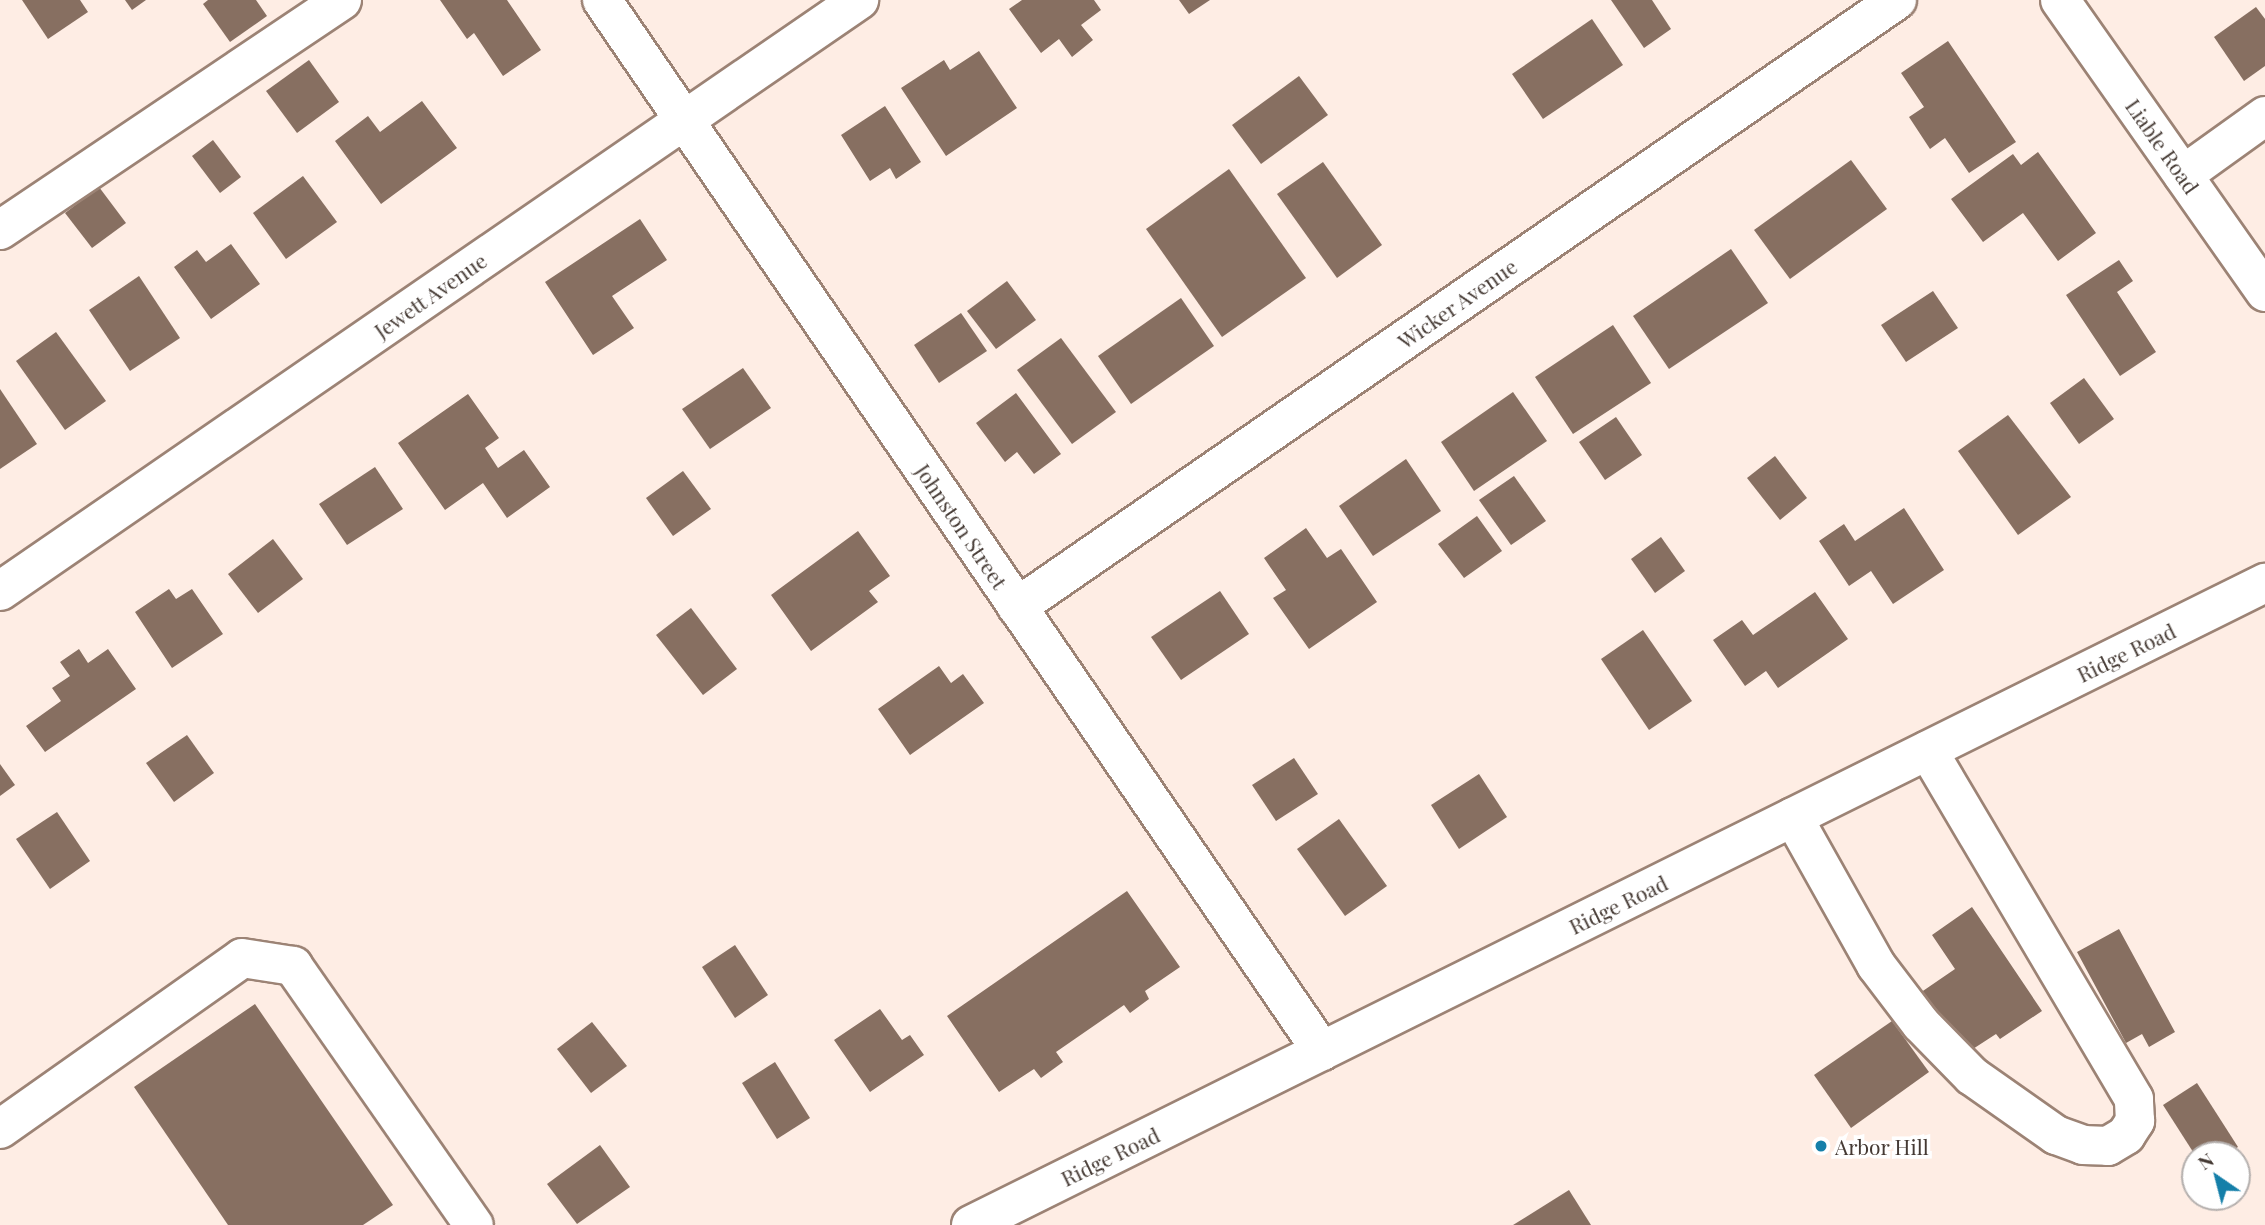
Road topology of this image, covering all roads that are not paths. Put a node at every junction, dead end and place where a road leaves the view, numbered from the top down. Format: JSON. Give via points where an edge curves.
{"nodes":[{"id":1,"x":342,"y":0,"type":"edge"},
{"id":2,"x":602,"y":0,"type":"edge"},
{"id":3,"x":859,"y":0,"type":"edge"},
{"id":4,"x":1897,"y":0,"type":"edge"},
{"id":5,"x":2060,"y":0,"type":"edge"},
{"id":6,"x":2265,"y":116,"type":"edge"},
{"id":7,"x":685,"y":120,"type":"junction"},
{"id":8,"x":2183,"y":175,"type":"junction"},
{"id":9,"x":0,"y":230,"type":"edge"},
{"id":10,"x":2265,"y":292,"type":"edge"},
{"id":11,"x":2265,"y":583,"type":"edge"},
{"id":12,"x":0,"y":591,"type":"edge"},
{"id":13,"x":1017,"y":607,"type":"junction"},
{"id":14,"x":1928,"y":750,"type":"junction"},
{"id":15,"x":1793,"y":817,"type":"junction"},
{"id":16,"x":1322,"y":1051,"type":"junction"},
{"id":17,"x":0,"y":1129,"type":"edge"},
{"id":18,"x":474,"y":1225,"type":"edge"},
{"id":19,"x":971,"y":1225,"type":"edge"}],
"edges":[{"from":1,"to":9,"type":"street"},
{"from":2,"to":7,"type":"street","name":"Johnston Street"},
{"from":3,"to":7,"type":"street","name":"Jewett Avenue"},
{"from":4,"to":13,"type":"street","name":"Wicker Avenue"},
{"from":5,"to":8,"type":"street","name":"Liable Road"},
{"from":6,"to":8,"type":"street"},
{"from":7,"to":12,"type":"street","name":"Jewett Avenue"},
{"from":7,"to":13,"type":"street","name":"Johnston Street"},
{"from":8,"to":10,"type":"street","name":"Liable Road"},
{"from":11,"to":14,"type":"street","name":"Ridge Road"},
{"from":13,"to":16,"type":"street","name":"Johnston Street"},
{"from":14,"to":15,"type":"street","name":"Ridge Road"},
{"from":14,"to":15,"type":"street","via":[[2134,1099],[2135,1121],[2126,1135],[2108,1146],[2083,1145],[2056,1135],[1972,1076],[1921,1024],[1876,965]]},
{"from":15,"to":16,"type":"street","name":"Ridge Road"},
{"from":16,"to":19,"type":"street","name":"Ridge Road"},
{"from":17,"to":18,"type":"street","via":[[242,958],[293,966]]}]}
